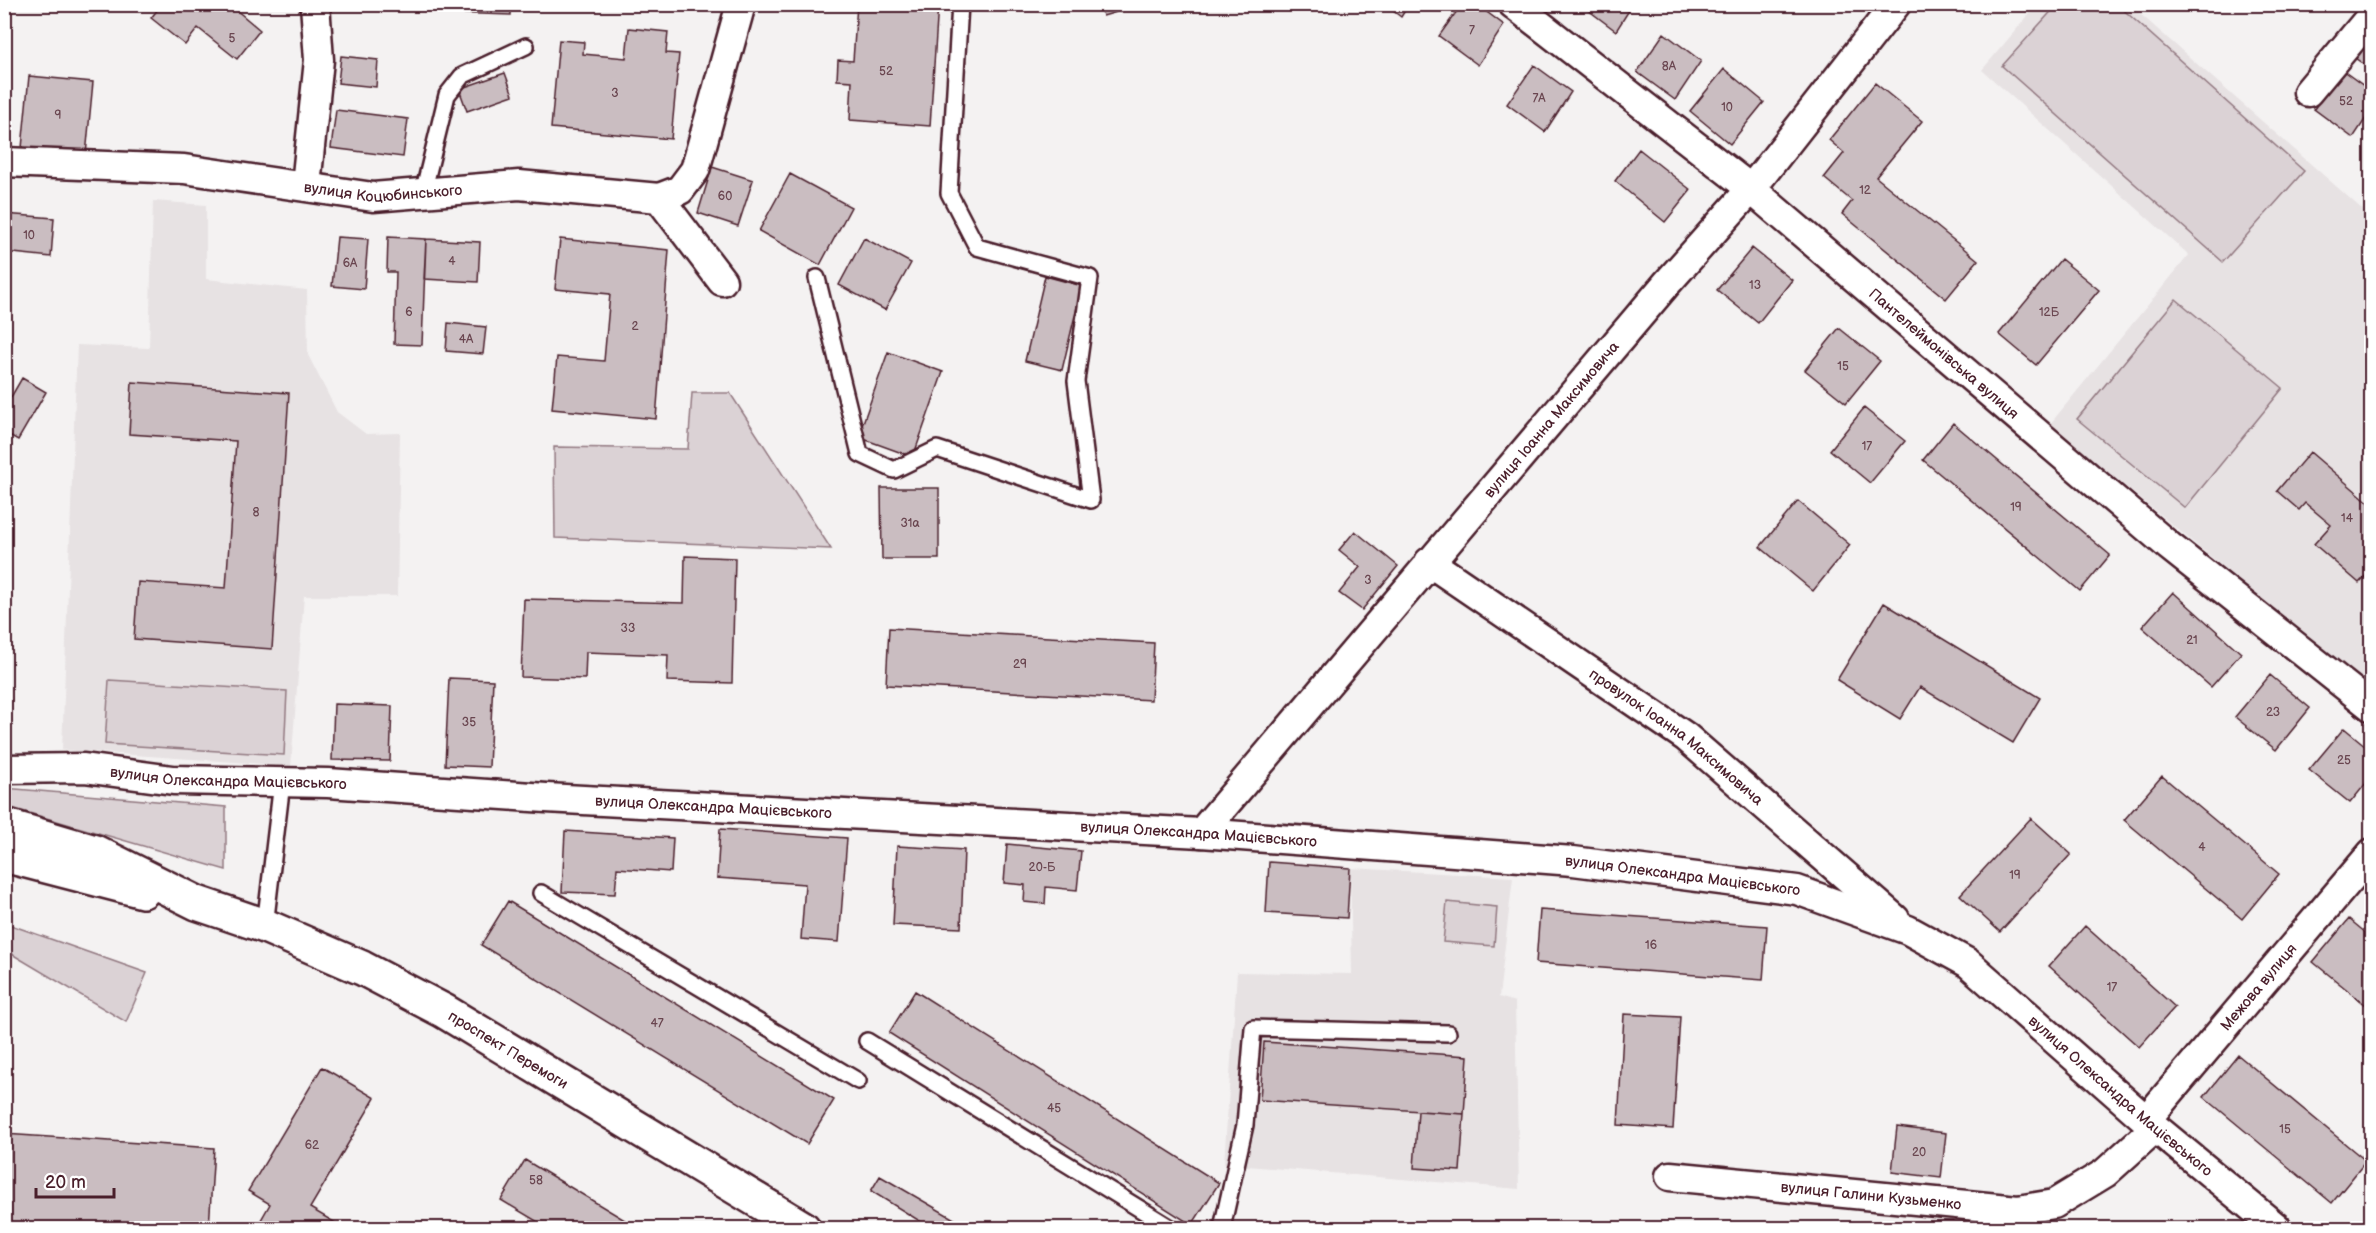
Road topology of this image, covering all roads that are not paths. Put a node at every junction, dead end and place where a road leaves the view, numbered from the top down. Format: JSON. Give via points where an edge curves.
{"nodes":[{"id":1,"x":315,"y":4,"type":"edge"},
{"id":2,"x":741,"y":4,"type":"edge"},
{"id":3,"x":960,"y":4,"type":"edge"},
{"id":4,"x":1513,"y":4,"type":"edge"},
{"id":5,"x":1896,"y":4,"type":"edge"},
{"id":6,"x":2372,"y":15,"type":"edge"},
{"id":7,"x":526,"y":46,"type":"dead end"},
{"id":8,"x":2308,"y":92,"type":"dead end"},
{"id":9,"x":4,"y":162,"type":"edge"},
{"id":10,"x":306,"y":185,"type":"junction"},
{"id":11,"x":1751,"y":189,"type":"junction"},
{"id":12,"x":423,"y":193,"type":"junction"},
{"id":13,"x":659,"y":198,"type":"junction"},
{"id":14,"x":817,"y":278,"type":"dead end"},
{"id":15,"x":722,"y":281,"type":"dead end"},
{"id":16,"x":1429,"y":562,"type":"junction"},
{"id":17,"x":2372,"y":707,"type":"edge"},
{"id":18,"x":4,"y":770,"type":"edge"},
{"id":19,"x":282,"y":782,"type":"junction"},
{"id":20,"x":4,"y":825,"type":"edge"},
{"id":21,"x":1201,"y":832,"type":"junction"},
{"id":22,"x":2372,"y":853,"type":"edge"},
{"id":23,"x":4,"y":855,"type":"edge"},
{"id":24,"x":541,"y":893,"type":"dead end"},
{"id":25,"x":197,"y":903,"type":"junction"},
{"id":26,"x":265,"y":926,"type":"junction"},
{"id":27,"x":1908,"y":930,"type":"junction"},
{"id":28,"x":1448,"y":1033,"type":"dead end"},
{"id":29,"x":867,"y":1041,"type":"dead end"},
{"id":30,"x":858,"y":1081,"type":"dead end"},
{"id":31,"x":2150,"y":1124,"type":"junction"},
{"id":32,"x":1670,"y":1176,"type":"dead end"},
{"id":33,"x":803,"y":1228,"type":"edge"},
{"id":34,"x":1171,"y":1228,"type":"edge"},
{"id":35,"x":1222,"y":1228,"type":"edge"},
{"id":36,"x":2277,"y":1228,"type":"edge"}],
"edges":[{"from":1,"to":10,"type":"street","via":[[319,60]]},
{"from":2,"to":13,"type":"street","via":[[694,170],[680,190]]},
{"from":3,"to":14,"type":"lane","via":[[949,193],[977,247],[1090,278],[1076,381],[1091,500],[938,449],[894,470],[860,454]]},
{"from":4,"to":11,"type":"street","name":"Пантелеймонівська вулиця"},
{"from":5,"to":11,"type":"street","name":"вулиця Іоанна Максимовича"},
{"from":6,"to":8,"type":"street"},
{"from":7,"to":12,"type":"lane","via":[[462,76],[447,95]]},
{"from":9,"to":10,"type":"street","name":"вулиця Коцюбинського","via":[[184,169]]},
{"from":10,"to":12,"type":"street","name":"вулиця Коцюбинського","via":[[373,197]]},
{"from":11,"to":16,"type":"street","name":"вулиця Іоанна Максимовича"},
{"from":11,"to":17,"type":"street","name":"Пантелеймонівська вулиця","via":[[2169,546]]},
{"from":12,"to":13,"type":"street","name":"вулиця Коцюбинського","via":[[519,185]]},
{"from":13,"to":15,"type":"street"},
{"from":16,"to":21,"type":"street","name":"вулиця Іоанна Максимовича"},
{"from":16,"to":27,"type":"street","name":"провулок Іоанна Максимовича","via":[[1686,737]]},
{"from":18,"to":19,"type":"street","name":"вулиця Олександра Мацієвського","via":[[84,768],[173,780]]},
{"from":19,"to":21,"type":"street","name":"вулиця Олександра Мацієвського"},
{"from":19,"to":26,"type":"lane"},
{"from":20,"to":25,"type":"main road","name":"проспект Перемоги","via":[[95,852]]},
{"from":21,"to":27,"type":"street","name":"вулиця Олександра Мацієвського","via":[[1573,861],[1797,890]]},
{"from":22,"to":31,"type":"street","name":"Межова вулиця"},
{"from":23,"to":25,"type":"main road","name":"проспект Перемоги"},
{"from":24,"to":30,"type":"lane"},
{"from":25,"to":26,"type":"main road","name":"проспект Перемоги"},
{"from":26,"to":33,"type":"main road","name":"проспект Перемоги","via":[[362,968],[444,1011]]},
{"from":27,"to":31,"type":"street","name":"вулиця Олександра Мацієвського","via":[[1968,963]]},
{"from":28,"to":35,"type":"lane","via":[[1253,1028],[1245,1125]]},
{"from":29,"to":34,"type":"lane"},
{"from":31,"to":32,"type":"street","name":"вулиця Галини Кузьменко","via":[[2105,1173],[2054,1204],[2018,1210]]},
{"from":31,"to":36,"type":"street","name":"вулиця Олександра Мацієвського"}]}
